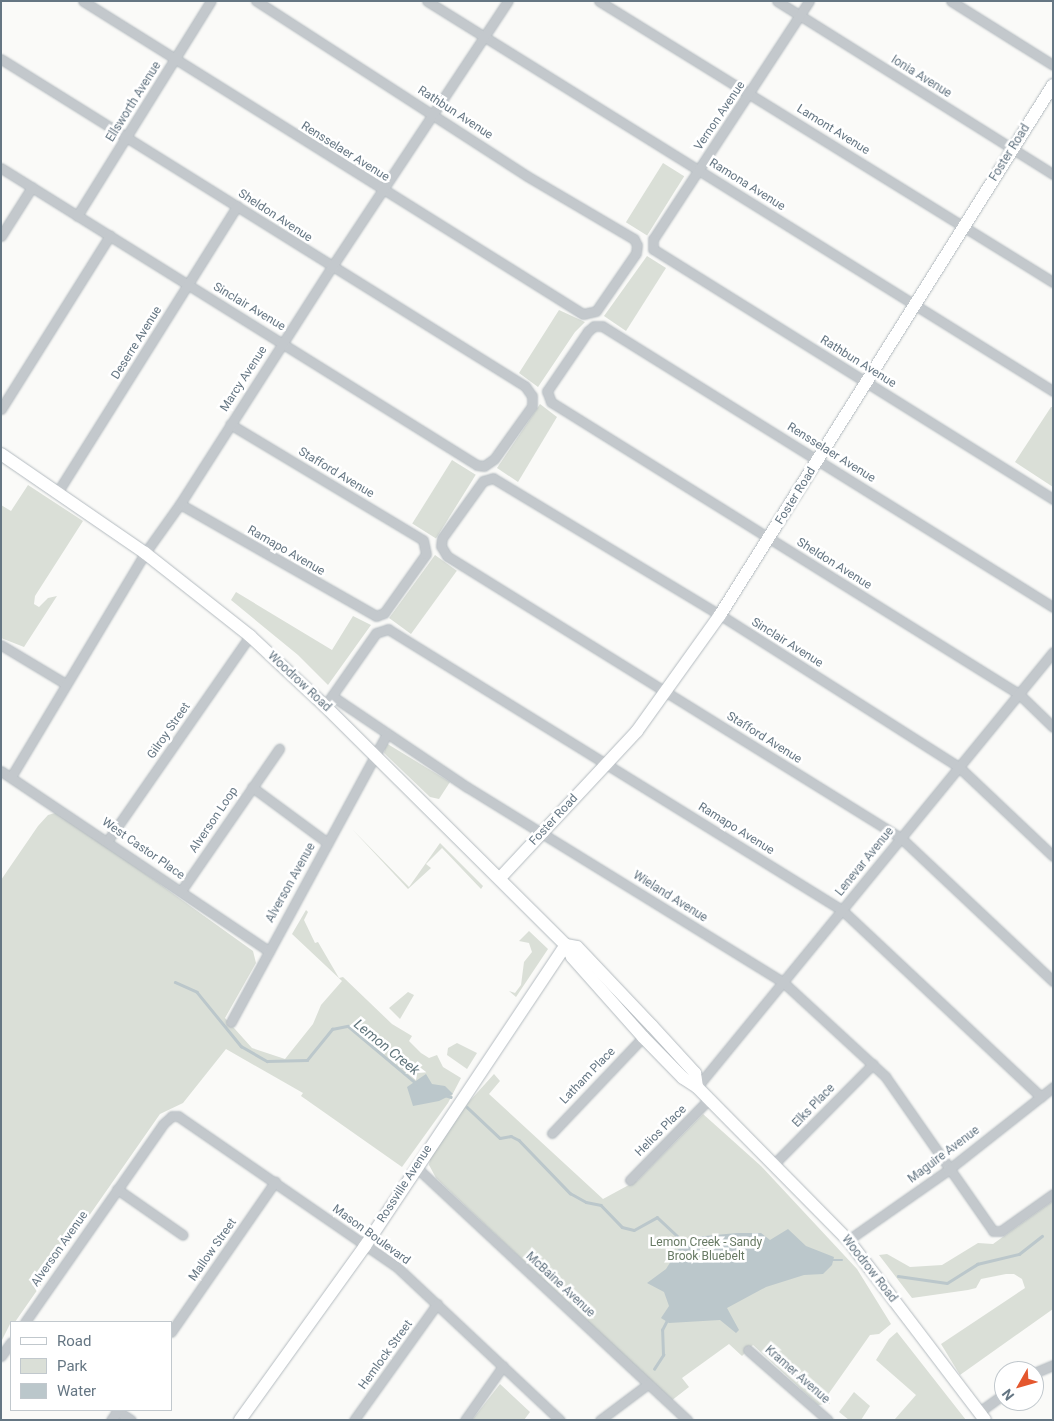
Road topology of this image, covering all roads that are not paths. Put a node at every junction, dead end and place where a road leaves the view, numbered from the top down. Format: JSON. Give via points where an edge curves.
{"nodes":[{"id":1,"x":83,"y":1,"type":"edge"},
{"id":2,"x":212,"y":1,"type":"edge"},
{"id":3,"x":256,"y":1,"type":"edge"},
{"id":4,"x":428,"y":1,"type":"edge"},
{"id":5,"x":508,"y":1,"type":"edge"},
{"id":6,"x":599,"y":1,"type":"edge"},
{"id":7,"x":777,"y":1,"type":"edge"},
{"id":8,"x":808,"y":1,"type":"edge"},
{"id":9,"x":951,"y":1,"type":"edge"},
{"id":10,"x":800,"y":16,"type":"junction"},
{"id":11,"x":485,"y":37,"type":"junction"},
{"id":12,"x":1,"y":59,"type":"edge"},
{"id":13,"x":175,"y":59,"type":"junction"},
{"id":14,"x":1053,"y":65,"type":"edge"},
{"id":15,"x":1053,"y":86,"type":"edge"},
{"id":16,"x":750,"y":93,"type":"junction"},
{"id":17,"x":435,"y":114,"type":"junction"},
{"id":18,"x":126,"y":137,"type":"junction"},
{"id":19,"x":1012,"y":149,"type":"junction"},
{"id":20,"x":1,"y":168,"type":"edge"},
{"id":21,"x":699,"y":170,"type":"junction"},
{"id":22,"x":1053,"y":174,"type":"edge"},
{"id":23,"x":32,"y":187,"type":"junction"},
{"id":24,"x":383,"y":190,"type":"junction"},
{"id":25,"x":237,"y":206,"type":"junction"},
{"id":26,"x":77,"y":216,"type":"junction"},
{"id":27,"x":964,"y":227,"type":"junction"},
{"id":28,"x":1,"y":236,"type":"edge"},
{"id":29,"x":110,"y":236,"type":"junction"},
{"id":30,"x":651,"y":245,"type":"joint"},
{"id":31,"x":331,"y":268,"type":"junction"},
{"id":32,"x":1053,"y":282,"type":"edge"},
{"id":33,"x":188,"y":284,"type":"junction"},
{"id":34,"x":916,"y":304,"type":"junction"},
{"id":35,"x":596,"y":311,"type":"joint"},
{"id":36,"x":284,"y":342,"type":"junction"},
{"id":37,"x":867,"y":382,"type":"junction"},
{"id":38,"x":1053,"y":391,"type":"edge"},
{"id":39,"x":546,"y":396,"type":"joint"},
{"id":40,"x":1,"y":409,"type":"edge"},
{"id":41,"x":230,"y":424,"type":"junction"},
{"id":42,"x":1,"y":454,"type":"edge"},
{"id":43,"x":819,"y":460,"type":"junction"},
{"id":44,"x":484,"y":466,"type":"joint"},
{"id":45,"x":489,"y":477,"type":"joint"},
{"id":46,"x":57,"y":493,"type":"junction"},
{"id":47,"x":1053,"y":500,"type":"edge"},
{"id":48,"x":180,"y":504,"type":"junction"},
{"id":49,"x":769,"y":539,"type":"junction"},
{"id":50,"x":145,"y":553,"type":"junction"},
{"id":51,"x":1053,"y":608,"type":"edge"},
{"id":52,"x":720,"y":615,"type":"junction"},
{"id":53,"x":379,"y":616,"type":"joint"},
{"id":54,"x":250,"y":636,"type":"junction"},
{"id":55,"x":1,"y":645,"type":"edge"},
{"id":56,"x":1053,"y":652,"type":"edge"},
{"id":57,"x":66,"y":684,"type":"junction"},
{"id":58,"x":666,"y":692,"type":"junction"},
{"id":59,"x":1019,"y":694,"type":"junction"},
{"id":60,"x":328,"y":701,"type":"junction"},
{"id":61,"x":1053,"y":727,"type":"edge"},
{"id":62,"x":387,"y":734,"type":"junction"},
{"id":63,"x":279,"y":750,"type":"dead end"},
{"id":64,"x":375,"y":758,"type":"junction"},
{"id":65,"x":608,"y":764,"type":"junction"},
{"id":66,"x":959,"y":767,"type":"junction"},
{"id":67,"x":1,"y":771,"type":"edge"},
{"id":68,"x":11,"y":777,"type":"junction"},
{"id":69,"x":252,"y":787,"type":"junction"},
{"id":70,"x":544,"y":832,"type":"junction"},
{"id":71,"x":901,"y":838,"type":"junction"},
{"id":72,"x":108,"y":840,"type":"junction"},
{"id":73,"x":328,"y":843,"type":"junction"},
{"id":74,"x":1053,"y":856,"type":"edge"},
{"id":75,"x":500,"y":878,"type":"junction"},
{"id":76,"x":181,"y":891,"type":"junction"},
{"id":77,"x":842,"y":910,"type":"junction"},
{"id":78,"x":566,"y":945,"type":"junction"},
{"id":79,"x":269,"y":951,"type":"junction"},
{"id":80,"x":1053,"y":981,"type":"edge"},
{"id":81,"x":783,"y":982,"type":"junction"},
{"id":82,"x":231,"y":1022,"type":"dead end"},
{"id":83,"x":652,"y":1026,"type":"junction"},
{"id":84,"x":643,"y":1037,"type":"junction"},
{"id":85,"x":873,"y":1064,"type":"junction"},
{"id":86,"x":698,"y":1087,"type":"junction"},
{"id":87,"x":1053,"y":1087,"type":"edge"},
{"id":88,"x":1041,"y":1097,"type":"junction"},
{"id":89,"x":708,"y":1100,"type":"junction"},
{"id":90,"x":172,"y":1116,"type":"joint"},
{"id":91,"x":552,"y":1133,"type":"dead end"},
{"id":92,"x":773,"y":1165,"type":"junction"},
{"id":93,"x":416,"y":1168,"type":"junction"},
{"id":94,"x":948,"y":1170,"type":"junction"},
{"id":95,"x":630,"y":1180,"type":"dead end"},
{"id":96,"x":275,"y":1182,"type":"junction"},
{"id":97,"x":117,"y":1189,"type":"junction"},
{"id":98,"x":1053,"y":1194,"type":"edge"},
{"id":99,"x":182,"y":1235,"type":"dead end"},
{"id":100,"x":848,"y":1240,"type":"junction"},
{"id":101,"x":365,"y":1246,"type":"junction"},
{"id":102,"x":437,"y":1304,"type":"junction"},
{"id":103,"x":26,"y":1321,"type":"edge"},
{"id":104,"x":172,"y":1331,"type":"edge"},
{"id":105,"x":10,"y":1343,"type":"edge"},
{"id":106,"x":748,"y":1350,"type":"dead end"},
{"id":107,"x":1,"y":1356,"type":"edge"},
{"id":108,"x":503,"y":1366,"type":"junction"},
{"id":109,"x":648,"y":1384,"type":"junction"},
{"id":110,"x":994,"y":1404,"type":"edge"},
{"id":111,"x":118,"y":1411,"type":"edge"},
{"id":112,"x":982,"y":1416,"type":"edge"},
{"id":113,"x":131,"y":1420,"type":"edge"},
{"id":114,"x":240,"y":1420,"type":"edge"},
{"id":115,"x":354,"y":1420,"type":"edge"},
{"id":116,"x":465,"y":1420,"type":"edge"},
{"id":117,"x":560,"y":1420,"type":"edge"},
{"id":118,"x":600,"y":1420,"type":"edge"},
{"id":119,"x":687,"y":1420,"type":"edge"},
{"id":120,"x":828,"y":1420,"type":"edge"}],
"edges":[{"from":1,"to":13,"type":"street","name":"Rensselaer Avenue"},
{"from":2,"to":13,"type":"street","name":"Ellsworth Avenue"},
{"from":3,"to":17,"type":"street","name":"Rathbun Avenue"},
{"from":4,"to":11,"type":"street","name":"Ramona Avenue"},
{"from":5,"to":11,"type":"street","name":"Marcy Avenue"},
{"from":6,"to":16,"type":"street","name":"Lamont Avenue"},
{"from":7,"to":10,"type":"street","name":"Ionia Avenue"},
{"from":8,"to":10,"type":"street","name":"Vernon Avenue"},
{"from":9,"to":14,"type":"street"},
{"from":10,"to":16,"type":"street","name":"Vernon Avenue"},
{"from":10,"to":19,"type":"street","name":"Ionia Avenue"},
{"from":11,"to":17,"type":"street","name":"Marcy Avenue"},
{"from":11,"to":21,"type":"street","name":"Ramona Avenue"},
{"from":12,"to":18,"type":"street","name":"Sheldon Avenue"},
{"from":13,"to":18,"type":"street","name":"Ellsworth Avenue"},
{"from":13,"to":24,"type":"street","name":"Rensselaer Avenue"},
{"from":15,"to":19,"type":"street","name":"Foster Road"},
{"from":16,"to":21,"type":"street","name":"Vernon Avenue"},
{"from":16,"to":27,"type":"street","name":"Lamont Avenue"},
{"from":17,"to":24,"type":"street","name":"Marcy Avenue"},
{"from":17,"to":35,"type":"street","name":"Rathbun Avenue","via":[[527,176],[634,239],[637,247]]},
{"from":18,"to":25,"type":"street","name":"Sheldon Avenue"},
{"from":18,"to":26,"type":"street","name":"Ellsworth Avenue"},
{"from":19,"to":22,"type":"street","name":"Ionia Avenue"},
{"from":19,"to":27,"type":"street","name":"Foster Road"},
{"from":20,"to":23,"type":"street","name":"Sinclair Avenue"},
{"from":21,"to":30,"type":"street","name":"Vernon Avenue"},
{"from":21,"to":34,"type":"street","name":"Ramona Avenue"},
{"from":23,"to":26,"type":"street","name":"Sinclair Avenue"},
{"from":23,"to":28,"type":"street"},
{"from":24,"to":31,"type":"street","name":"Marcy Avenue"},
{"from":24,"to":35,"type":"street","name":"Rensselaer Avenue","via":[[583,314]]},
{"from":25,"to":31,"type":"street","name":"Sheldon Avenue"},
{"from":25,"to":33,"type":"street","name":"Deserre Avenue"},
{"from":26,"to":29,"type":"street","name":"Sinclair Avenue"},
{"from":27,"to":32,"type":"street","name":"Lamont Avenue"},
{"from":27,"to":34,"type":"street","name":"Foster Road"},
{"from":29,"to":33,"type":"street","name":"Sinclair Avenue"},
{"from":29,"to":40,"type":"street"},
{"from":30,"to":37,"type":"street","name":"Rathbun Avenue","via":[[656,252]]},
{"from":31,"to":36,"type":"street","name":"Marcy Avenue"},
{"from":31,"to":44,"type":"street","name":"Sheldon Avenue","via":[[525,386],[532,396],[532,406],[494,459]]},
{"from":33,"to":36,"type":"street","name":"Sinclair Avenue"},
{"from":33,"to":46,"type":"street","name":"Deserre Avenue"},
{"from":34,"to":37,"type":"street","name":"Foster Road"},
{"from":34,"to":38,"type":"street","name":"Ramona Avenue"},
{"from":36,"to":41,"type":"street","name":"Marcy Avenue"},
{"from":36,"to":44,"type":"street","name":"Sinclair Avenue","via":[[477,465]]},
{"from":37,"to":43,"type":"street","name":"Foster Road"},
{"from":37,"to":47,"type":"street","name":"Rathbun Avenue"},
{"from":39,"to":43,"type":"street","name":"Rensselaer Avenue","via":[[594,326],[602,326]]},
{"from":39,"to":49,"type":"street","name":"Sheldon Avenue"},
{"from":41,"to":48,"type":"street","name":"Marcy Avenue"},
{"from":41,"to":53,"type":"street","name":"Stafford Avenue","via":[[423,540],[427,546],[423,559]]},
{"from":42,"to":46,"type":"street","name":"Woodrow Road"},
{"from":43,"to":49,"type":"street","name":"Foster Road"},
{"from":43,"to":51,"type":"street","name":"Rensselaer Avenue"},
{"from":45,"to":52,"type":"street","name":"Sinclair Avenue"},
{"from":45,"to":58,"type":"street","name":"Stafford Avenue","via":[[482,481],[442,538],[440,546],[447,556]]},
{"from":46,"to":50,"type":"street","name":"Woodrow Road"},
{"from":48,"to":50,"type":"street","name":"Marcy Avenue"},
{"from":48,"to":53,"type":"street","name":"Ramapo Avenue"},
{"from":49,"to":52,"type":"street","name":"Foster Road"},
{"from":49,"to":59,"type":"street","name":"Sheldon Avenue"},
{"from":50,"to":54,"type":"street","name":"Woodrow Road"},
{"from":50,"to":57,"type":"street","name":"Marcy Avenue"},
{"from":52,"to":58,"type":"street","name":"Foster Road"},
{"from":52,"to":66,"type":"street","name":"Sinclair Avenue"},
{"from":54,"to":60,"type":"street","name":"Woodrow Road"},
{"from":54,"to":72,"type":"street","name":"Gilroy Street"},
{"from":55,"to":57,"type":"street"},
{"from":56,"to":59,"type":"street","name":"Lenevar Avenue"},
{"from":57,"to":68,"type":"street","name":"Marcy Avenue"},
{"from":58,"to":65,"type":"street","name":"Foster Road"},
{"from":58,"to":71,"type":"street","name":"Stafford Avenue"},
{"from":59,"to":61,"type":"street","name":"Sheldon Avenue"},
{"from":59,"to":66,"type":"street","name":"Lenevar Avenue"},
{"from":60,"to":62,"type":"street","name":"Wieland Avenue"},
{"from":60,"to":64,"type":"street","name":"Woodrow Road"},
{"from":60,"to":65,"type":"street","name":"Ramapo Avenue","via":[[376,633],[383,629]]},
{"from":62,"to":64,"type":"street","name":"Alverson Avenue"},
{"from":62,"to":70,"type":"street","name":"Wieland Avenue","via":[[467,787]]},
{"from":63,"to":69,"type":"street","name":"Alverson Loop"},
{"from":64,"to":73,"type":"street","name":"Alverson Avenue"},
{"from":64,"to":75,"type":"street","name":"Woodrow Road"},
{"from":65,"to":70,"type":"street","name":"Foster Road"},
{"from":65,"to":77,"type":"street","name":"Ramapo Avenue"},
{"from":66,"to":71,"type":"street","name":"Lenevar Avenue"},
{"from":66,"to":74,"type":"street","name":"Sinclair Avenue"},
{"from":67,"to":68,"type":"street","name":"West Castor Place"},
{"from":68,"to":72,"type":"street","name":"West Castor Place"},
{"from":69,"to":73,"type":"street","name":"Alverson Loop"},
{"from":69,"to":76,"type":"street","name":"Alverson Loop"},
{"from":70,"to":75,"type":"street","name":"Foster Road"},
{"from":70,"to":81,"type":"street","name":"Wieland Avenue"},
{"from":71,"to":77,"type":"street","name":"Lenevar Avenue"},
{"from":71,"to":80,"type":"street","name":"Stafford Avenue"},
{"from":72,"to":76,"type":"street","name":"West Castor Place"},
{"from":73,"to":79,"type":"street","name":"Alverson Avenue"},
{"from":75,"to":78,"type":"street","name":"Woodrow Road"},
{"from":76,"to":79,"type":"street","name":"West Castor Place"},
{"from":77,"to":81,"type":"street","name":"Lenevar Avenue"},
{"from":77,"to":88,"type":"street","name":"Ramapo Avenue"},
{"from":78,"to":83,"type":"street","name":"Woodrow Road","via":[[577,947]]},
{"from":78,"to":84,"type":"street","name":"Woodrow Road","via":[[572,957]]},
{"from":78,"to":93,"type":"street","name":"Rossville Avenue"},
{"from":79,"to":82,"type":"street","name":"Alverson Avenue"},
{"from":81,"to":85,"type":"street","name":"Wieland Avenue"},
{"from":81,"to":86,"type":"street","name":"Lenevar Avenue"},
{"from":83,"to":84,"type":"street"},
{"from":83,"to":86,"type":"street","name":"Woodrow Road","via":[[695,1073]]},
{"from":84,"to":86,"type":"street","name":"Woodrow Road","via":[[683,1078]]},
{"from":84,"to":91,"type":"street","name":"Latham Place"},
{"from":85,"to":92,"type":"street","name":"Elks Place"},
{"from":85,"to":94,"type":"street","name":"Wieland Avenue","via":[[897,1090]]},
{"from":86,"to":89,"type":"street","name":"Woodrow Road"},
{"from":87,"to":88,"type":"street","name":"Maguire Avenue"},
{"from":88,"to":94,"type":"street","name":"Maguire Avenue"},
{"from":89,"to":92,"type":"street","name":"Woodrow Road"},
{"from":89,"to":95,"type":"street","name":"Helios Place"},
{"from":90,"to":96,"type":"street","name":"Mason Boulevard","via":[[183,1118]]},
{"from":90,"to":97,"type":"street","name":"Alverson Avenue"},
{"from":92,"to":100,"type":"street","name":"Woodrow Road"},
{"from":93,"to":101,"type":"street","name":"Rossville Avenue"},
{"from":93,"to":109,"type":"street","name":"McBaine Avenue"},
{"from":94,"to":98,"type":"street","name":"Wieland Avenue","via":[[996,1233]]},
{"from":94,"to":100,"type":"street","name":"Maguire Avenue"},
{"from":96,"to":101,"type":"street","name":"Mason Boulevard"},
{"from":96,"to":104,"type":"street","name":"Mallow Street"},
{"from":97,"to":99,"type":"street"},
{"from":97,"to":103,"type":"street","name":"Alverson Avenue"},
{"from":100,"to":112,"type":"street","name":"Woodrow Road"},
{"from":101,"to":102,"type":"street","name":"Mason Boulevard","via":[[398,1268]]},
{"from":101,"to":114,"type":"street","name":"Rossville Avenue"},
{"from":102,"to":108,"type":"street","name":"Mason Boulevard"},
{"from":102,"to":115,"type":"street","name":"Hemlock Street"},
{"from":105,"to":107,"type":"street"},
{"from":106,"to":120,"type":"street","name":"Kramer Avenue"},
{"from":108,"to":116,"type":"street"},
{"from":108,"to":117,"type":"street","name":"Mason Boulevard"},
{"from":109,"to":118,"type":"street"},
{"from":109,"to":119,"type":"street","name":"McBaine Avenue"},
{"from":110,"to":112,"type":"street"},
{"from":111,"to":113,"type":"street"}]}
